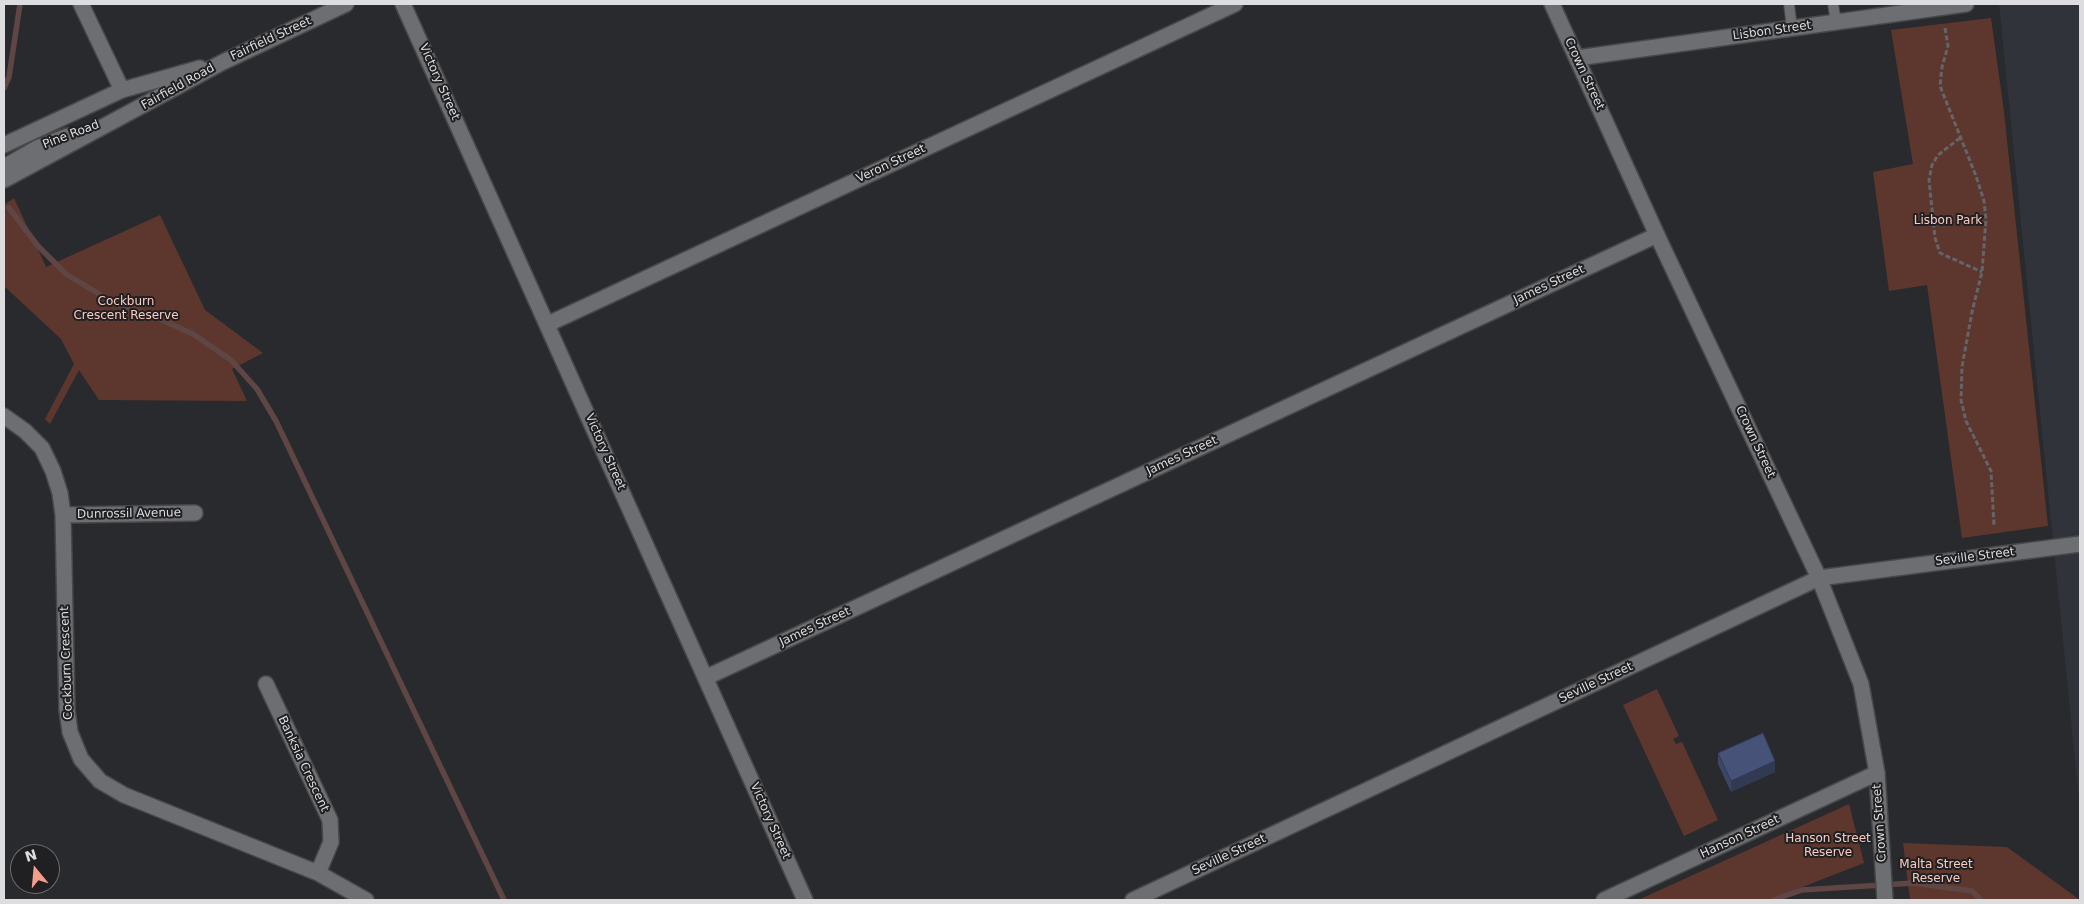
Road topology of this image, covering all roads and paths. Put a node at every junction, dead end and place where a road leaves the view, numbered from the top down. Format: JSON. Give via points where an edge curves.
{"nodes":[{"id":1,"x":81,"y":4,"type":"edge"},
{"id":2,"x":346,"y":4,"type":"edge"},
{"id":3,"x":404,"y":4,"type":"edge"},
{"id":4,"x":1235,"y":4,"type":"edge"},
{"id":5,"x":1552,"y":4,"type":"edge"},
{"id":6,"x":1789,"y":4,"type":"edge"},
{"id":7,"x":1833,"y":4,"type":"edge"},
{"id":8,"x":1962,"y":4,"type":"edge"},
{"id":9,"x":1907,"y":8,"type":"edge"},
{"id":10,"x":1836,"y":22,"type":"junction"},
{"id":11,"x":1792,"y":28,"type":"junction"},
{"id":12,"x":1945,"y":28,"type":"dead end"},
{"id":13,"x":1577,"y":58,"type":"junction"},
{"id":14,"x":223,"y":62,"type":"junction"},
{"id":15,"x":122,"y":90,"type":"junction"},
{"id":16,"x":141,"y":108,"type":"junction"},
{"id":17,"x":1960,"y":138,"type":"junction"},
{"id":18,"x":4,"y":145,"type":"edge"},
{"id":19,"x":4,"y":167,"type":"edge"},
{"id":20,"x":4,"y":180,"type":"edge"},
{"id":21,"x":1657,"y":235,"type":"junction"},
{"id":22,"x":1982,"y":272,"type":"junction"},
{"id":23,"x":548,"y":324,"type":"junction"},
{"id":24,"x":4,"y":416,"type":"edge"},
{"id":25,"x":195,"y":513,"type":"dead end"},
{"id":26,"x":63,"y":515,"type":"junction"},
{"id":27,"x":1994,"y":526,"type":"dead end"},
{"id":28,"x":2080,"y":544,"type":"edge"},
{"id":29,"x":1819,"y":578,"type":"junction"},
{"id":30,"x":706,"y":677,"type":"junction"},
{"id":31,"x":266,"y":684,"type":"dead end"},
{"id":32,"x":1876,"y":773,"type":"junction"},
{"id":33,"x":318,"y":874,"type":"junction"},
{"id":34,"x":366,"y":900,"type":"edge"},
{"id":35,"x":805,"y":900,"type":"edge"},
{"id":36,"x":1133,"y":900,"type":"edge"},
{"id":37,"x":1604,"y":900,"type":"edge"},
{"id":38,"x":1884,"y":900,"type":"edge"}],
"edges":[{"from":1,"to":15,"type":"street"},
{"from":2,"to":14,"type":"street","name":"Fairfield Street"},
{"from":3,"to":23,"type":"street","name":"Victory Street"},
{"from":4,"to":23,"type":"street","name":"Veron Street"},
{"from":5,"to":13,"type":"street","name":"Crown Street"},
{"from":6,"to":11,"type":"lane"},
{"from":7,"to":10,"type":"lane"},
{"from":8,"to":9,"type":"street","name":"Lisbon Street"},
{"from":9,"to":10,"type":"street","name":"Lisbon Street"},
{"from":10,"to":11,"type":"street","name":"Lisbon Street"},
{"from":11,"to":13,"type":"street","name":"Lisbon Street"},
{"from":12,"to":17,"type":"path","via":[[1948,46],[1940,86]]},
{"from":13,"to":21,"type":"street","name":"Crown Street"},
{"from":14,"to":15,"type":"street","name":"Fairfield Road"},
{"from":14,"to":16,"type":"street","name":"Fairfield Road"},
{"from":15,"to":18,"type":"street","name":"Fairfield Road"},
{"from":16,"to":19,"type":"street","name":"Pine Road","via":[[37,148]]},
{"from":16,"to":20,"type":"street","name":"Fairfield Road"},
{"from":17,"to":22,"type":"path","via":[[1984,201],[1986,219]]},
{"from":17,"to":22,"type":"path","via":[[1938,155],[1928,180],[1935,238],[1940,253]]},
{"from":21,"to":29,"type":"street","name":"Crown Street"},
{"from":21,"to":30,"type":"street","name":"James Street"},
{"from":22,"to":27,"type":"path","via":[[1960,382],[1966,421],[1991,471]]},
{"from":23,"to":30,"type":"street","name":"Victory Street"},
{"from":24,"to":26,"type":"street","name":"Cockburn Crescent","via":[[42,448],[60,493]]},
{"from":25,"to":26,"type":"street","name":"Dunrossil Avenue"},
{"from":26,"to":33,"type":"street","name":"Cockburn Crescent","via":[[67,710],[70,732],[81,759],[100,780],[124,796]]},
{"from":28,"to":29,"type":"street","name":"Seville Street"},
{"from":29,"to":32,"type":"street","name":"Crown Street","via":[[1861,684]]},
{"from":29,"to":36,"type":"street","name":"Seville Street"},
{"from":30,"to":35,"type":"street","name":"Victory Street"},
{"from":31,"to":33,"type":"street","name":"Banksia Crescent","via":[[330,820],[331,842]]},
{"from":32,"to":37,"type":"street","name":"Hanson Street"},
{"from":32,"to":38,"type":"street","name":"Crown Street"},
{"from":33,"to":34,"type":"street","name":"Cockburn Crescent"}]}
